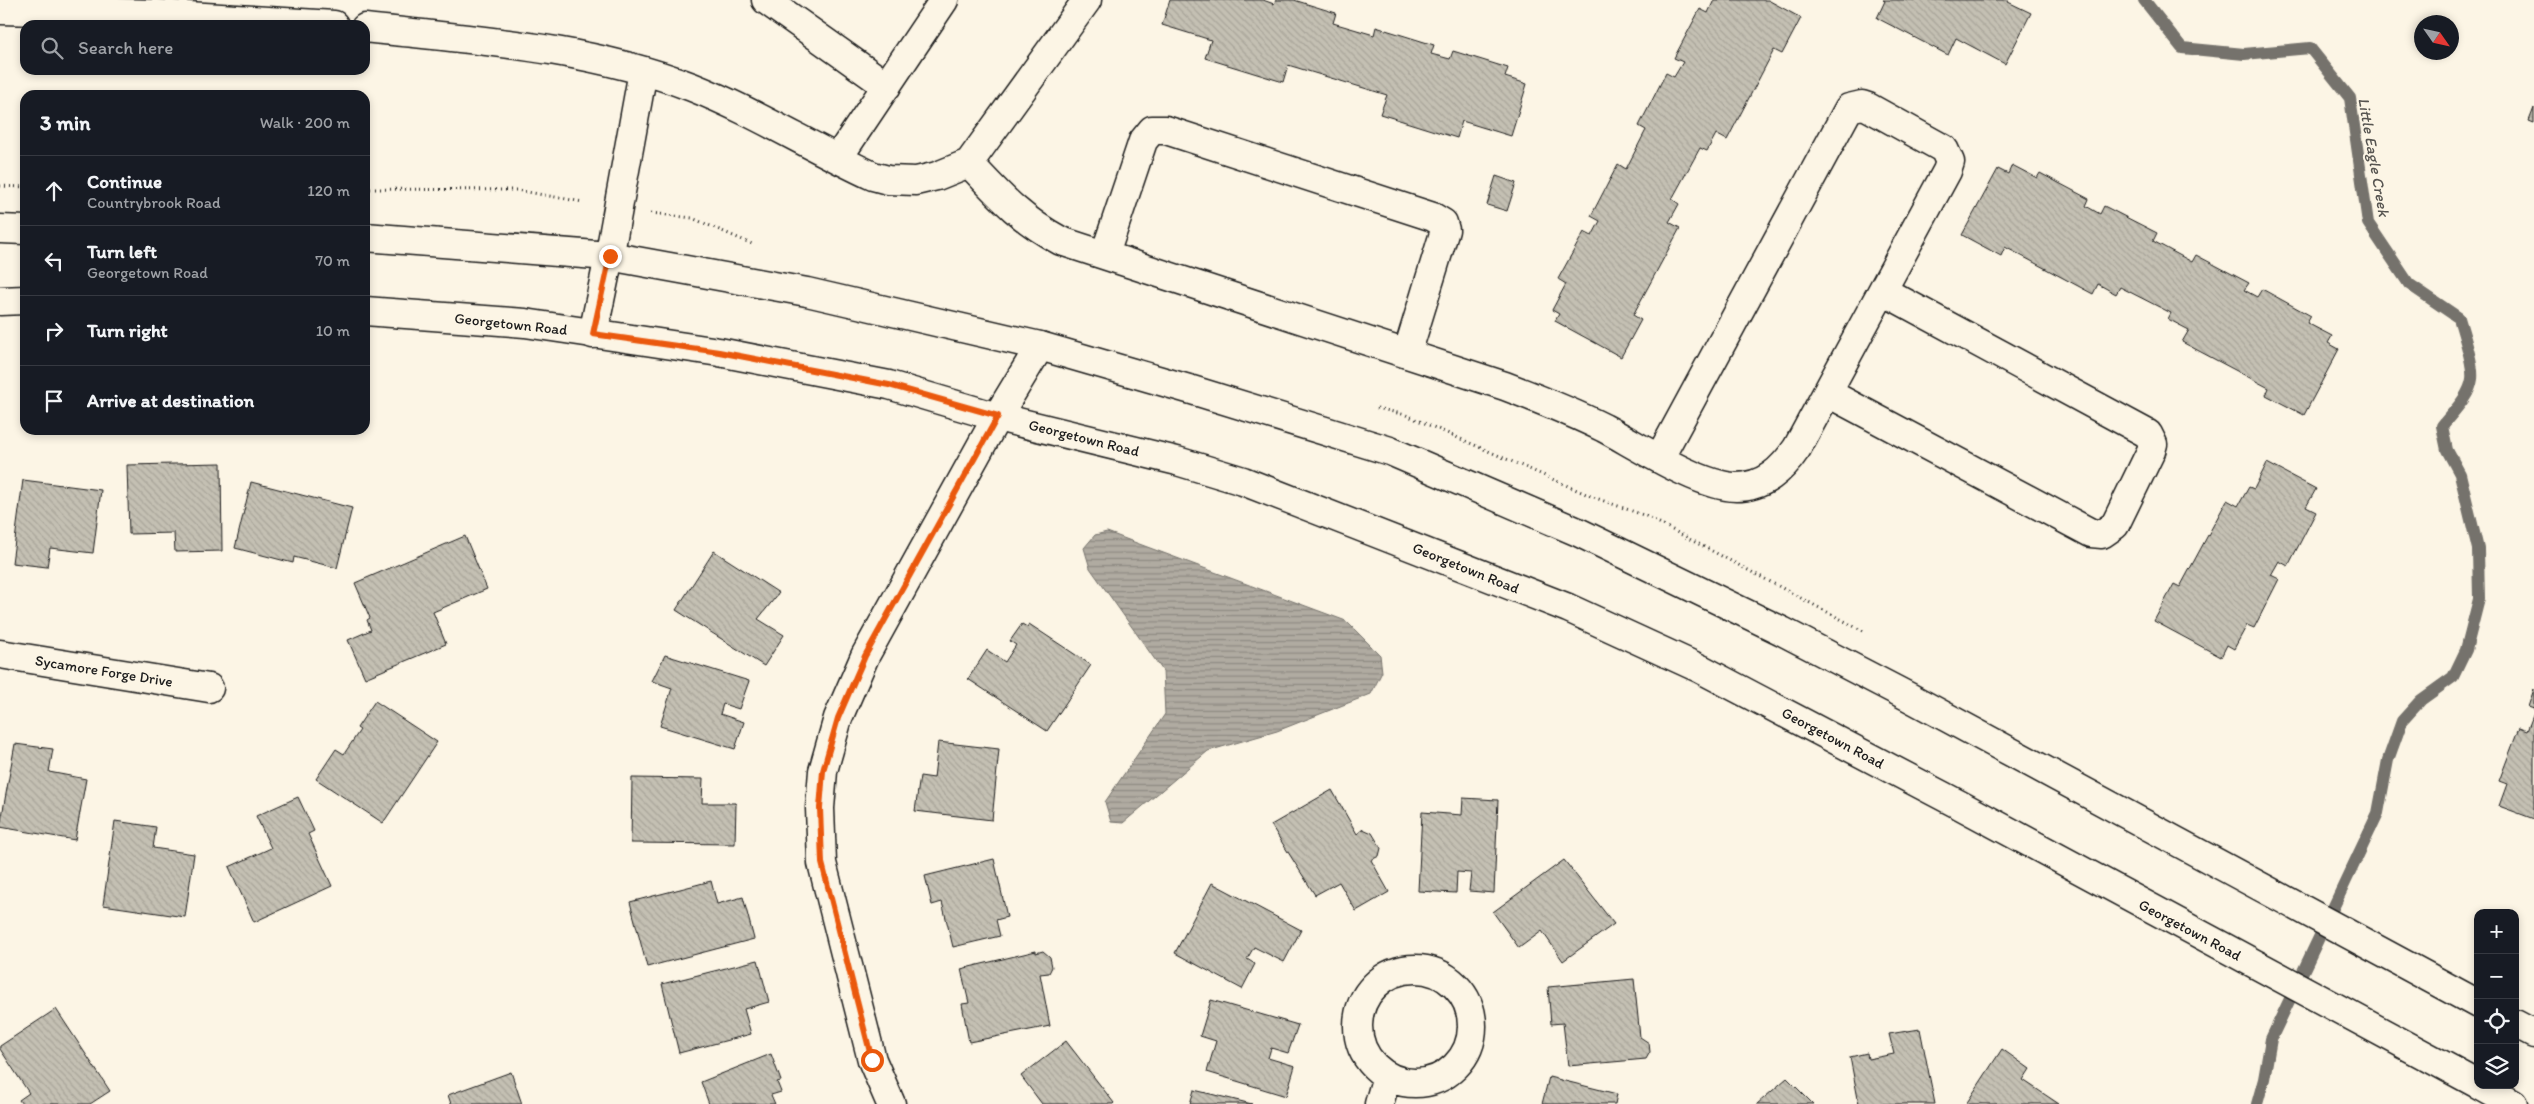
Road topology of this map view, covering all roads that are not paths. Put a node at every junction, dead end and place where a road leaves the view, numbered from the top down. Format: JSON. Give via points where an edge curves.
{"nodes":[{"id":1,"x":766,"y":0,"type":"edge"},
{"id":2,"x":944,"y":0,"type":"edge"},
{"id":3,"x":1087,"y":0,"type":"edge"},
{"id":4,"x":92,"y":6,"type":"edge"},
{"id":5,"x":205,"y":8,"type":"edge"},
{"id":6,"x":0,"y":10,"type":"edge"},
{"id":7,"x":296,"y":20,"type":"edge"},
{"id":8,"x":370,"y":29,"type":"edge"},
{"id":9,"x":643,"y":71,"type":"junction"},
{"id":10,"x":887,"y":86,"type":"junction"},
{"id":11,"x":838,"y":158,"type":"junction"},
{"id":12,"x":969,"y":163,"type":"junction"},
{"id":13,"x":0,"y":229,"type":"edge"},
{"id":14,"x":20,"y":230,"type":"edge"},
{"id":15,"x":370,"y":237,"type":"edge"},
{"id":16,"x":1105,"y":254,"type":"junction"},
{"id":17,"x":610,"y":256,"type":"junction"},
{"id":18,"x":1883,"y":291,"type":"junction"},
{"id":19,"x":20,"y":300,"type":"edge"},
{"id":20,"x":0,"y":301,"type":"edge"},
{"id":21,"x":370,"y":311,"type":"edge"},
{"id":22,"x":593,"y":334,"type":"junction"},
{"id":23,"x":1040,"y":346,"type":"junction"},
{"id":24,"x":1407,"y":354,"type":"junction"},
{"id":25,"x":1828,"y":393,"type":"junction"},
{"id":26,"x":998,"y":416,"type":"junction"},
{"id":27,"x":1660,"y":457,"type":"junction"},
{"id":28,"x":0,"y":654,"type":"edge"},
{"id":29,"x":209,"y":688,"type":"dead end"},
{"id":30,"x":2474,"y":1002,"type":"edge"},
{"id":31,"x":2519,"y":1026,"type":"edge"},
{"id":32,"x":2534,"y":1034,"type":"edge"},
{"id":33,"x":1387,"y":1076,"type":"junction"},
{"id":34,"x":2474,"y":1083,"type":"edge"},
{"id":35,"x":2485,"y":1089,"type":"edge"},
{"id":36,"x":891,"y":1104,"type":"edge"},
{"id":37,"x":1379,"y":1104,"type":"edge"},
{"id":38,"x":2513,"y":1104,"type":"edge"}],
"edges":[{"from":1,"to":10,"type":"street"},
{"from":2,"to":10,"type":"street"},
{"from":3,"to":12,"type":"street"},
{"from":4,"to":5,"type":"street"},
{"from":4,"to":6,"type":"street"},
{"from":5,"to":7,"type":"street"},
{"from":8,"to":9,"type":"street","via":[[552,50]]},
{"from":9,"to":11,"type":"street","via":[[736,106]]},
{"from":9,"to":17,"type":"street"},
{"from":10,"to":11,"type":"street"},
{"from":11,"to":12,"type":"street","via":[[879,178],[916,182]]},
{"from":12,"to":16,"type":"street","via":[[1036,228],[1061,241]]},
{"from":13,"to":14,"type":"street"},
{"from":15,"to":17,"type":"street"},
{"from":16,"to":24,"type":"street"},
{"from":16,"to":24,"type":"street","via":[[1144,141],[1152,130],[1166,130],[1433,217],[1443,223],[1446,230]]},
{"from":17,"to":22,"type":"street"},
{"from":17,"to":23,"type":"street","via":[[806,292]]},
{"from":18,"to":25,"type":"street"},
{"from":18,"to":25,"type":"street","via":[[2148,434],[2151,451],[2115,525],[2102,534],[2091,533]]},
{"from":18,"to":27,"type":"street","via":[[1950,162],[1948,154],[1939,146],[1862,105],[1849,108],[1844,116]]},
{"from":19,"to":20,"type":"street"},
{"from":21,"to":22,"type":"street","name":"Georgetown Road","via":[[525,323]]},
{"from":22,"to":26,"type":"street","name":"Georgetown Road","via":[[719,352],[889,385]]},
{"from":23,"to":26,"type":"street"},
{"from":23,"to":30,"type":"street","via":[[1390,451],[1578,532],[1909,697]]},
{"from":24,"to":27,"type":"street","via":[[1551,404]]},
{"from":25,"to":27,"type":"street","via":[[1783,468],[1754,484],[1738,487],[1705,481]]},
{"from":26,"to":34,"type":"street","name":"Georgetown Road","via":[[1243,481],[1568,608],[1701,669],[1836,739]]},
{"from":26,"to":36,"type":"street","via":[[865,656],[838,718],[823,771],[820,808],[822,863],[872,1060]]},
{"from":28,"to":29,"type":"street","name":"Sycamore Forge Drive"},
{"from":31,"to":32,"type":"street"},
{"from":33,"to":33,"type":"street","via":[[1402,1081],[1425,1082],[1448,1072],[1457,1064],[1471,1033],[1470,1010],[1455,986],[1441,976],[1421,969],[1395,972],[1374,986],[1364,999],[1358,1025],[1360,1042],[1372,1064]]},
{"from":33,"to":37,"type":"street"},
{"from":35,"to":38,"type":"street","name":"Georgetown Road"}]}
